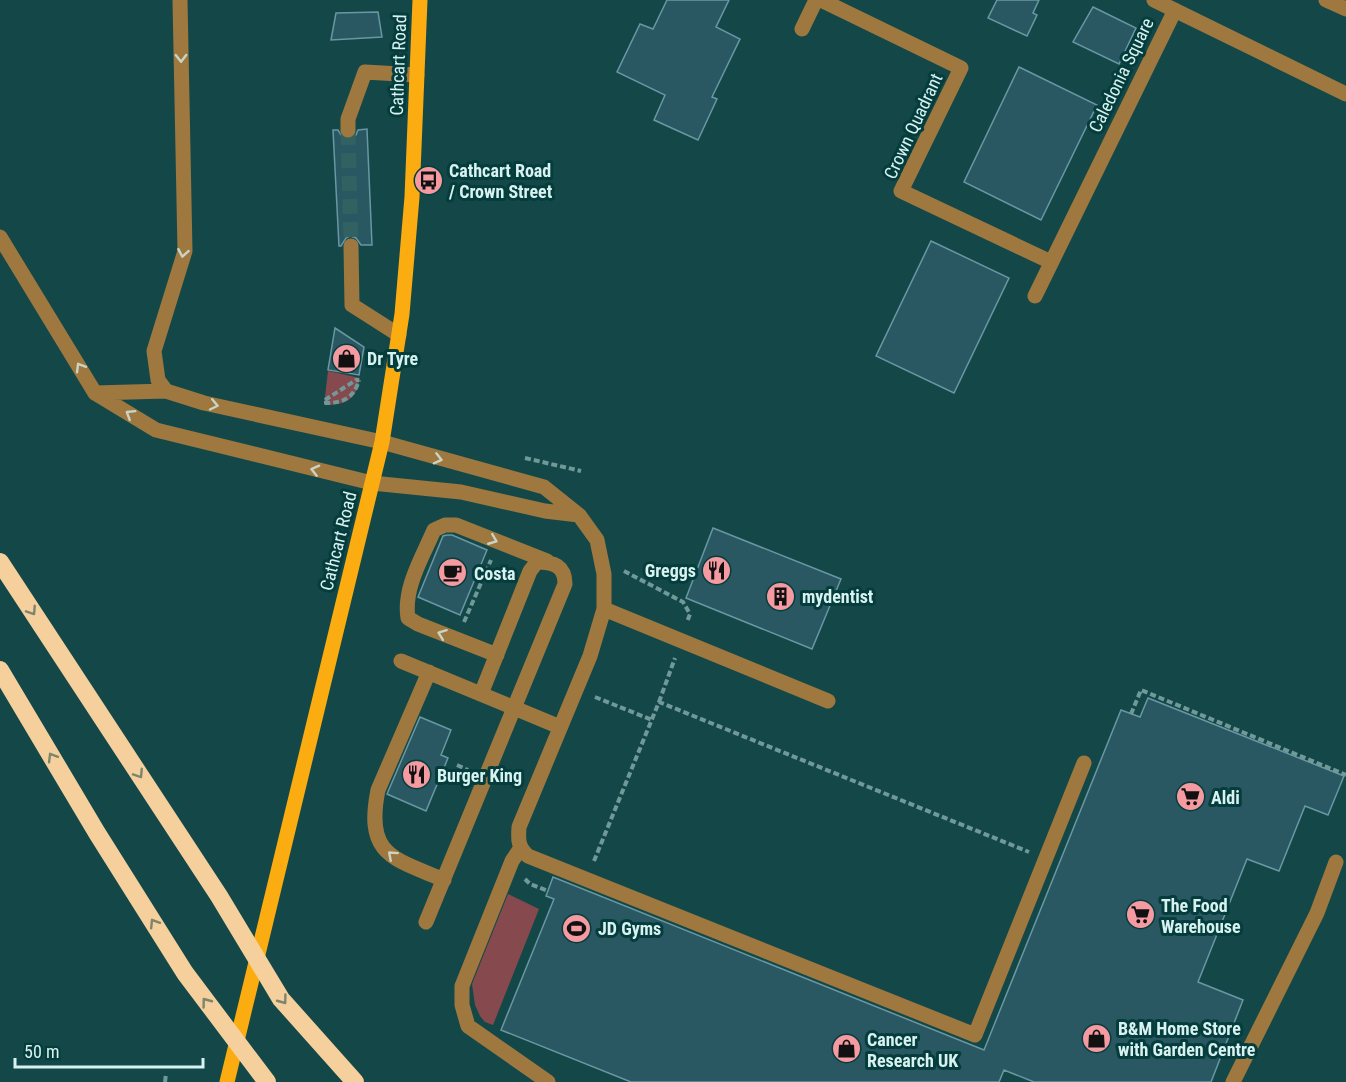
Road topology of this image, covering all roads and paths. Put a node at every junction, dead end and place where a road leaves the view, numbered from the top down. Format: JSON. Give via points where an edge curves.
{"nodes":[{"id":1,"x":180,"y":0,"type":"edge"},
{"id":2,"x":420,"y":0,"type":"edge"},
{"id":3,"x":816,"y":0,"type":"edge"},
{"id":4,"x":821,"y":0,"type":"edge"},
{"id":5,"x":1154,"y":0,"type":"edge"},
{"id":6,"x":1326,"y":0,"type":"edge"},
{"id":7,"x":1346,"y":9,"type":"edge"},
{"id":8,"x":1175,"y":10,"type":"junction"},
{"id":9,"x":802,"y":29,"type":"dead end"},
{"id":10,"x":417,"y":75,"type":"junction"},
{"id":11,"x":1346,"y":94,"type":"edge"},
{"id":12,"x":348,"y":130,"type":"tunnel mouth"},
{"id":13,"x":0,"y":237,"type":"edge"},
{"id":14,"x":351,"y":246,"type":"tunnel mouth"},
{"id":15,"x":1051,"y":262,"type":"junction"},
{"id":16,"x":1035,"y":296,"type":"dead end"},
{"id":17,"x":399,"y":334,"type":"junction"},
{"id":18,"x":166,"y":391,"type":"junction"},
{"id":19,"x":95,"y":393,"type":"junction"},
{"id":20,"x":325,"y":400,"type":"joint"},
{"id":21,"x":382,"y":442,"type":"junction"},
{"id":22,"x":372,"y":483,"type":"junction"},
{"id":23,"x":579,"y":515,"type":"junction"},
{"id":24,"x":498,"y":542,"type":"junction"},
{"id":25,"x":0,"y":562,"type":"edge"},
{"id":26,"x":549,"y":562,"type":"junction"},
{"id":27,"x":604,"y":609,"type":"junction"},
{"id":28,"x":463,"y":626,"type":"dead end"},
{"id":29,"x":497,"y":655,"type":"junction"},
{"id":30,"x":401,"y":661,"type":"dead end"},
{"id":31,"x":0,"y":670,"type":"edge"},
{"id":32,"x":429,"y":672,"type":"junction"},
{"id":33,"x":481,"y":694,"type":"junction"},
{"id":34,"x":828,"y":701,"type":"dead end"},
{"id":35,"x":514,"y":708,"type":"junction"},
{"id":36,"x":1131,"y":714,"type":"dead end"},
{"id":37,"x":560,"y":727,"type":"junction"},
{"id":38,"x":1084,"y":762,"type":"dead end"},
{"id":39,"x":1346,"y":775,"type":"edge"},
{"id":40,"x":520,"y":849,"type":"junction"},
{"id":41,"x":1046,"y":859,"type":"junction"},
{"id":42,"x":1336,"y":862,"type":"dead end"},
{"id":43,"x":586,"y":879,"type":"junction"},
{"id":44,"x":444,"y":880,"type":"junction"},
{"id":45,"x":530,"y":884,"type":"dead end"},
{"id":46,"x":548,"y":891,"type":"dead end"},
{"id":47,"x":426,"y":922,"type":"dead end"},
{"id":48,"x":166,"y":1074,"type":"dead end"},
{"id":49,"x":165,"y":1082,"type":"edge"},
{"id":50,"x":227,"y":1082,"type":"edge"},
{"id":51,"x":267,"y":1082,"type":"edge"},
{"id":52,"x":355,"y":1082,"type":"edge"},
{"id":53,"x":548,"y":1082,"type":"edge"},
{"id":54,"x":1233,"y":1082,"type":"edge"}],
"edges":[{"from":1,"to":18,"type":"street","one_way":true,"via":[[185,251],[154,351],[158,380]]},
{"from":2,"to":10,"type":"main road","name":"Cathcart Road"},
{"from":3,"to":9,"type":"street"},
{"from":4,"to":15,"type":"street","name":"Crown Quadrant","via":[[961,68],[901,191]]},
{"from":5,"to":8,"type":"street"},
{"from":6,"to":7,"type":"street"},
{"from":8,"to":11,"type":"street","name":"Caledonia Square"},
{"from":8,"to":15,"type":"street","name":"Caledonia Square"},
{"from":10,"to":12,"type":"street","via":[[365,72],[348,119]]},
{"from":10,"to":17,"type":"main road","name":"Cathcart Road","via":[[412,197]]},
{"from":19,"to":13,"type":"street","one_way":true},
{"from":14,"to":17,"type":"street","via":[[352,305]]},
{"from":15,"to":16,"type":"street","name":"Caledonia Square"},
{"from":17,"to":21,"type":"main road","name":"Cathcart Road"},
{"from":18,"to":19,"type":"street"},
{"from":18,"to":21,"type":"street","one_way":true},
{"from":22,"to":19,"type":"street","one_way":true,"via":[[156,430]]},
{"from":20,"to":20,"type":"path","via":[[356,380],[359,381],[344,401],[326,404]]},
{"from":21,"to":22,"type":"main road","name":"Cathcart Road"},
{"from":21,"to":23,"type":"street","one_way":true,"via":[[544,487]]},
{"from":22,"to":23,"type":"street","via":[[461,492]]},
{"from":22,"to":50,"type":"main road","name":"Cathcart Road"},
{"from":23,"to":27,"type":"street","via":[[597,540],[604,574]]},
{"from":24,"to":26,"type":"street"},
{"from":24,"to":28,"type":"path"},
{"from":29,"to":24,"type":"street","one_way":true,"via":[[418,624],[408,618],[406,608],[408,593],[434,530],[456,525]]},
{"from":25,"to":52,"type":"highway","one_way":true,"via":[[282,999]]},
{"from":26,"to":29,"type":"street","via":[[537,562],[531,571]]},
{"from":26,"to":35,"type":"street","via":[[560,567],[566,584]]},
{"from":27,"to":34,"type":"street"},
{"from":27,"to":37,"type":"street","via":[[590,656]]},
{"from":29,"to":33,"type":"street"},
{"from":30,"to":32,"type":"street"},
{"from":51,"to":31,"type":"highway","one_way":true,"via":[[185,973]]},
{"from":32,"to":33,"type":"street"},
{"from":44,"to":32,"type":"street","one_way":true,"via":[[393,859],[375,831],[378,790]]},
{"from":33,"to":35,"type":"street"},
{"from":35,"to":37,"type":"street"},
{"from":35,"to":44,"type":"street"},
{"from":36,"to":39,"type":"path","via":[[1141,690]]},
{"from":37,"to":40,"type":"street","via":[[519,827]]},
{"from":38,"to":41,"type":"street"},
{"from":40,"to":43,"type":"street","via":[[528,856]]},
{"from":40,"to":53,"type":"street","via":[[462,986],[462,1005],[468,1026]]},
{"from":41,"to":43,"type":"street","via":[[975,1035]]},
{"from":41,"to":43,"type":"path","via":[[658,702]]},
{"from":42,"to":54,"type":"street","via":[[1317,913]]},
{"from":44,"to":47,"type":"street"},
{"from":45,"to":46,"type":"path"},
{"from":48,"to":49,"type":"path"}]}
